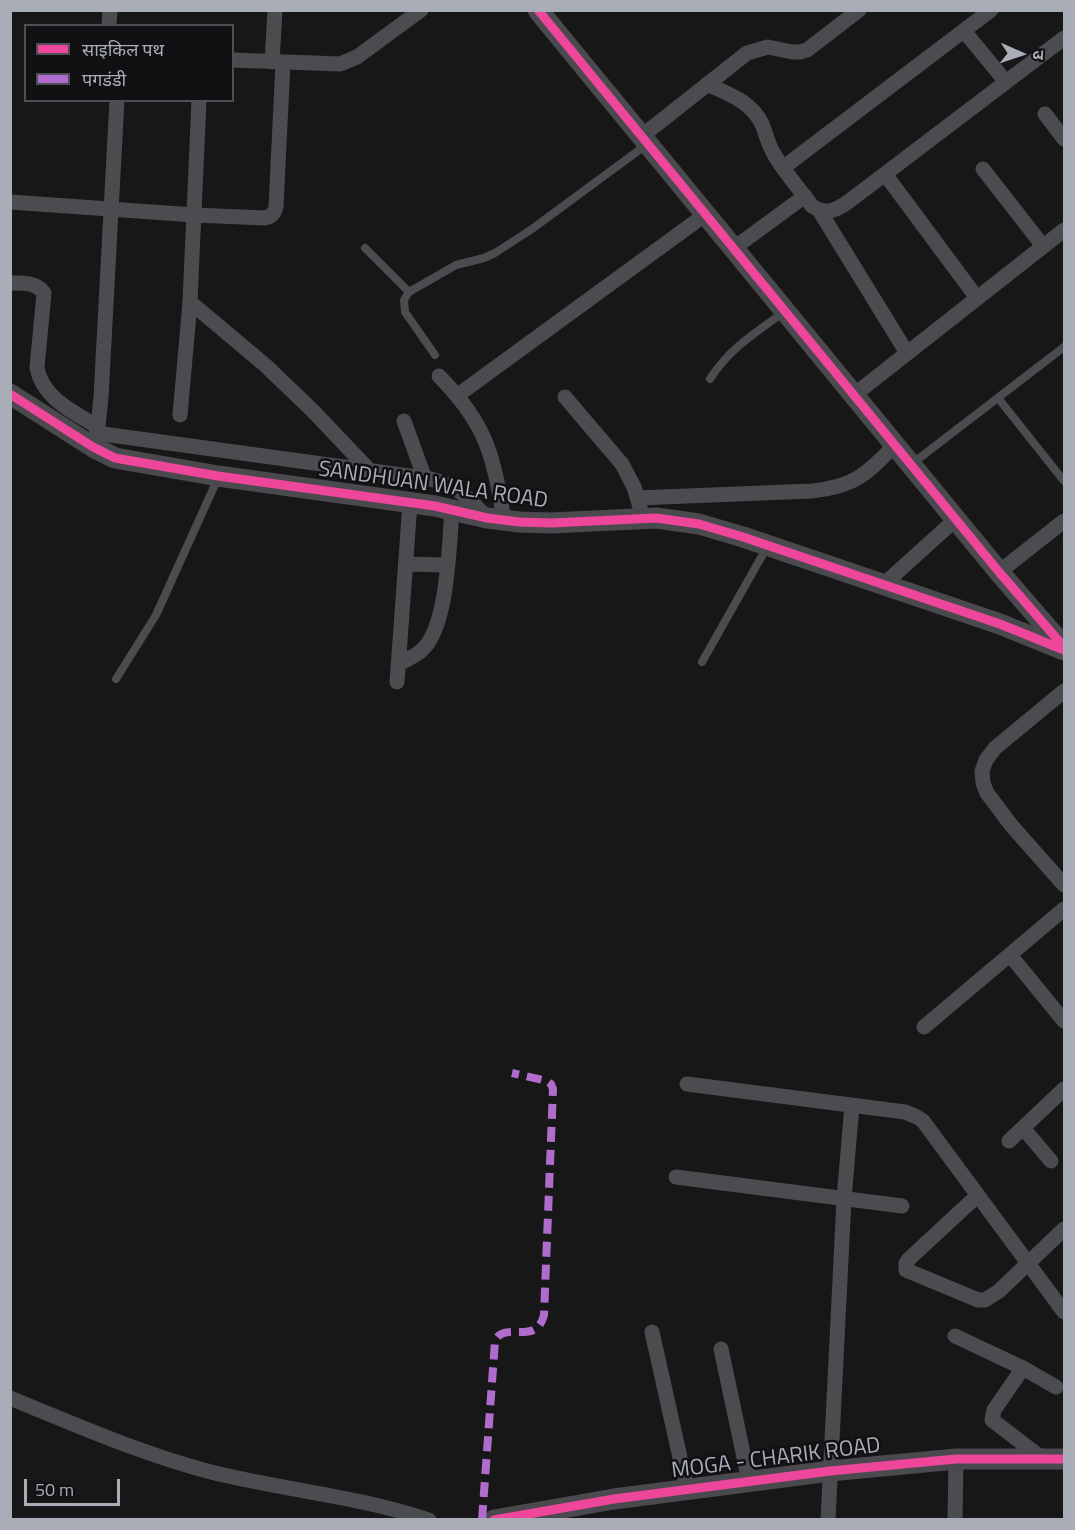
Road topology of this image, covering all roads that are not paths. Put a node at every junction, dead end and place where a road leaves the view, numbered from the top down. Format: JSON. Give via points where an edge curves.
{"nodes":[{"id":1,"x":275,"y":10,"type":"edge"},
{"id":2,"x":421,"y":10,"type":"edge"},
{"id":3,"x":538,"y":10,"type":"edge"},
{"id":4,"x":859,"y":10,"type":"edge"},
{"id":5,"x":991,"y":10,"type":"edge"},
{"id":6,"x":964,"y":31,"type":"junction"},
{"id":7,"x":1065,"y":38,"type":"edge"},
{"id":8,"x":234,"y":60,"type":"edge"},
{"id":9,"x":277,"y":62,"type":"junction"},
{"id":10,"x":1006,"y":82,"type":"junction"},
{"id":11,"x":707,"y":84,"type":"junction"},
{"id":12,"x":117,"y":102,"type":"edge"},
{"id":13,"x":199,"y":102,"type":"edge"},
{"id":14,"x":1045,"y":114,"type":"dead end"},
{"id":15,"x":1065,"y":139,"type":"edge"},
{"id":16,"x":645,"y":140,"type":"junction"},
{"id":17,"x":784,"y":167,"type":"junction"},
{"id":18,"x":983,"y":169,"type":"dead end"},
{"id":19,"x":885,"y":174,"type":"junction"},
{"id":20,"x":805,"y":196,"type":"junction"},
{"id":21,"x":10,"y":202,"type":"edge"},
{"id":22,"x":111,"y":210,"type":"junction"},
{"id":23,"x":819,"y":210,"type":"junction"},
{"id":24,"x":706,"y":214,"type":"junction"},
{"id":25,"x":194,"y":216,"type":"junction"},
{"id":26,"x":1065,"y":230,"type":"edge"},
{"id":27,"x":1043,"y":246,"type":"junction"},
{"id":28,"x":365,"y":248,"type":"dead end"},
{"id":29,"x":734,"y":248,"type":"junction"},
{"id":30,"x":10,"y":283,"type":"edge"},
{"id":31,"x":409,"y":292,"type":"junction"},
{"id":32,"x":977,"y":298,"type":"junction"},
{"id":33,"x":190,"y":302,"type":"junction"},
{"id":34,"x":785,"y":311,"type":"junction"},
{"id":35,"x":1065,"y":347,"type":"edge"},
{"id":36,"x":907,"y":353,"type":"junction"},
{"id":37,"x":435,"y":355,"type":"dead end"},
{"id":38,"x":440,"y":376,"type":"dead end"},
{"id":39,"x":710,"y":379,"type":"dead end"},
{"id":40,"x":10,"y":394,"type":"edge"},
{"id":41,"x":458,"y":395,"type":"junction"},
{"id":42,"x":854,"y":395,"type":"junction"},
{"id":43,"x":566,"y":397,"type":"dead end"},
{"id":44,"x":998,"y":398,"type":"junction"},
{"id":45,"x":180,"y":415,"type":"dead end"},
{"id":46,"x":404,"y":421,"type":"dead end"},
{"id":47,"x":96,"y":436,"type":"junction"},
{"id":48,"x":895,"y":445,"type":"junction"},
{"id":49,"x":911,"y":465,"type":"junction"},
{"id":50,"x":370,"y":471,"type":"junction"},
{"id":51,"x":218,"y":476,"type":"junction"},
{"id":52,"x":425,"y":478,"type":"junction"},
{"id":53,"x":1065,"y":481,"type":"edge"},
{"id":54,"x":637,"y":498,"type":"junction"},
{"id":55,"x":410,"y":503,"type":"junction"},
{"id":56,"x":452,"y":510,"type":"junction"},
{"id":57,"x":495,"y":519,"type":"junction"},
{"id":58,"x":643,"y":519,"type":"junction"},
{"id":59,"x":956,"y":519,"type":"junction"},
{"id":60,"x":1065,"y":521,"type":"edge"},
{"id":61,"x":768,"y":546,"type":"junction"},
{"id":62,"x":406,"y":564,"type":"junction"},
{"id":63,"x":446,"y":565,"type":"junction"},
{"id":64,"x":999,"y":572,"type":"junction"},
{"id":65,"x":883,"y":585,"type":"junction"},
{"id":66,"x":1065,"y":649,"type":"edge"},
{"id":67,"x":702,"y":662,"type":"dead end"},
{"id":68,"x":398,"y":664,"type":"junction"},
{"id":69,"x":116,"y":679,"type":"dead end"},
{"id":70,"x":397,"y":682,"type":"dead end"},
{"id":71,"x":1065,"y":692,"type":"edge"},
{"id":72,"x":1065,"y":885,"type":"edge"},
{"id":73,"x":1065,"y":909,"type":"edge"},
{"id":74,"x":1010,"y":955,"type":"junction"},
{"id":75,"x":1065,"y":1021,"type":"edge"},
{"id":76,"x":924,"y":1027,"type":"dead end"},
{"id":77,"x":687,"y":1084,"type":"dead end"},
{"id":78,"x":1065,"y":1089,"type":"edge"},
{"id":79,"x":852,"y":1105,"type":"junction"},
{"id":80,"x":1023,"y":1128,"type":"junction"},
{"id":81,"x":1009,"y":1141,"type":"dead end"},
{"id":82,"x":1051,"y":1161,"type":"dead end"},
{"id":83,"x":676,"y":1177,"type":"dead end"},
{"id":84,"x":978,"y":1195,"type":"junction"},
{"id":85,"x":844,"y":1199,"type":"junction"},
{"id":86,"x":902,"y":1206,"type":"dead end"},
{"id":87,"x":1065,"y":1229,"type":"edge"},
{"id":88,"x":1029,"y":1263,"type":"junction"},
{"id":89,"x":1065,"y":1312,"type":"edge"},
{"id":90,"x":652,"y":1332,"type":"dead end"},
{"id":91,"x":956,"y":1336,"type":"dead end"},
{"id":92,"x":721,"y":1349,"type":"dead end"},
{"id":93,"x":1023,"y":1368,"type":"junction"},
{"id":94,"x":1056,"y":1387,"type":"dead end"},
{"id":95,"x":10,"y":1398,"type":"edge"},
{"id":96,"x":1043,"y":1459,"type":"junction"},
{"id":97,"x":1065,"y":1459,"type":"edge"},
{"id":98,"x":956,"y":1460,"type":"junction"},
{"id":99,"x":830,"y":1471,"type":"junction"},
{"id":100,"x":749,"y":1481,"type":"junction"},
{"id":101,"x":687,"y":1490,"type":"junction"},
{"id":102,"x":560,"y":1514,"type":"edge"},
{"id":103,"x":429,"y":1520,"type":"edge"},
{"id":104,"x":494,"y":1520,"type":"edge"},
{"id":105,"x":828,"y":1520,"type":"edge"},
{"id":106,"x":955,"y":1520,"type":"edge"}],
"edges":[{"from":1,"to":9,"type":"street"},
{"from":2,"to":9,"type":"street","via":[[347,62]]},
{"from":3,"to":16,"type":"street"},
{"from":4,"to":11,"type":"street","via":[[807,50],[759,48]]},
{"from":5,"to":6,"type":"street"},
{"from":6,"to":10,"type":"street"},
{"from":6,"to":17,"type":"street"},
{"from":7,"to":10,"type":"street"},
{"from":8,"to":9,"type":"street"},
{"from":9,"to":25,"type":"street","via":[[274,213],[265,218]]},
{"from":10,"to":19,"type":"street"},
{"from":11,"to":16,"type":"street"},
{"from":11,"to":17,"type":"street","via":[[750,107],[761,123],[769,147]]},
{"from":12,"to":22,"type":"street"},
{"from":13,"to":25,"type":"street"},
{"from":14,"to":15,"type":"street"},
{"from":16,"to":24,"type":"street"},
{"from":16,"to":31,"type":"lane","via":[[532,229],[495,253],[456,265]]},
{"from":17,"to":20,"type":"street"},
{"from":18,"to":27,"type":"street"},
{"from":19,"to":23,"type":"street","via":[[832,212]]},
{"from":19,"to":32,"type":"street"},
{"from":20,"to":23,"type":"street"},
{"from":20,"to":29,"type":"street"},
{"from":21,"to":22,"type":"street"},
{"from":22,"to":25,"type":"street"},
{"from":22,"to":47,"type":"street"},
{"from":23,"to":36,"type":"street"},
{"from":24,"to":29,"type":"street"},
{"from":24,"to":41,"type":"street"},
{"from":25,"to":33,"type":"street"},
{"from":26,"to":27,"type":"street"},
{"from":27,"to":32,"type":"street"},
{"from":28,"to":31,"type":"lane"},
{"from":29,"to":34,"type":"street"},
{"from":30,"to":47,"type":"street","via":[[33,285],[44,293],[39,378],[55,400]]},
{"from":31,"to":37,"type":"lane","via":[[404,300],[405,312]]},
{"from":32,"to":36,"type":"street"},
{"from":33,"to":45,"type":"street"},
{"from":33,"to":50,"type":"street","via":[[265,365]]},
{"from":34,"to":39,"type":"lane","via":[[734,348]]},
{"from":34,"to":42,"type":"street"},
{"from":35,"to":44,"type":"lane"},
{"from":36,"to":42,"type":"street"},
{"from":38,"to":41,"type":"street"},
{"from":40,"to":47,"type":"street","name":"SANDHUAN WALA ROAD"},
{"from":41,"to":57,"type":"street","via":[[489,447],[495,471]]},
{"from":42,"to":48,"type":"street"},
{"from":43,"to":54,"type":"street","via":[[622,464]]},
{"from":44,"to":49,"type":"lane"},
{"from":44,"to":53,"type":"lane"},
{"from":46,"to":52,"type":"street"},
{"from":47,"to":50,"type":"street"},
{"from":47,"to":51,"type":"street","name":"SANDHUAN WALA ROAD","via":[[115,458]]},
{"from":48,"to":49,"type":"street"},
{"from":48,"to":54,"type":"street","via":[[870,471],[835,489]]},
{"from":49,"to":59,"type":"street"},
{"from":50,"to":52,"type":"street"},
{"from":51,"to":55,"type":"street","name":"SANDHUAN WALA ROAD"},
{"from":51,"to":69,"type":"lane","via":[[156,615]]},
{"from":52,"to":57,"type":"street","via":[[464,493]]},
{"from":54,"to":58,"type":"street"},
{"from":55,"to":56,"type":"street","name":"SANDHUAN WALA ROAD"},
{"from":55,"to":62,"type":"street"},
{"from":56,"to":57,"type":"street","name":"SANDHUAN WALA ROAD"},
{"from":56,"to":63,"type":"street"},
{"from":57,"to":58,"type":"street","name":"SANDHUAN WALA ROAD","via":[[551,523]]},
{"from":58,"to":61,"type":"street","name":"SANDHUAN WALA ROAD","via":[[699,524]]},
{"from":59,"to":64,"type":"street"},
{"from":59,"to":65,"type":"street"},
{"from":60,"to":64,"type":"street"},
{"from":61,"to":65,"type":"street","name":"SANDHUAN WALA ROAD"},
{"from":61,"to":67,"type":"lane"},
{"from":62,"to":63,"type":"street"},
{"from":62,"to":68,"type":"street"},
{"from":63,"to":68,"type":"street","via":[[437,627],[422,651]]},
{"from":64,"to":66,"type":"street"},
{"from":65,"to":66,"type":"street","name":"SANDHUAN WALA ROAD"},
{"from":68,"to":70,"type":"street"},
{"from":71,"to":72,"type":"street","via":[[996,748],[982,771],[982,783],[1011,825]]},
{"from":73,"to":74,"type":"street"},
{"from":74,"to":75,"type":"street"},
{"from":74,"to":76,"type":"street"},
{"from":77,"to":79,"type":"street"},
{"from":78,"to":80,"type":"street"},
{"from":79,"to":84,"type":"street","via":[[917,1117]]},
{"from":79,"to":85,"type":"street"},
{"from":80,"to":81,"type":"street"},
{"from":80,"to":82,"type":"street"},
{"from":83,"to":85,"type":"street"},
{"from":84,"to":88,"type":"street"},
{"from":84,"to":88,"type":"street","via":[[909,1259],[906,1270],[985,1300]]},
{"from":85,"to":86,"type":"street"},
{"from":85,"to":99,"type":"street"},
{"from":87,"to":88,"type":"street"},
{"from":88,"to":89,"type":"street"},
{"from":90,"to":101,"type":"street"},
{"from":91,"to":93,"type":"street"},
{"from":92,"to":100,"type":"street"},
{"from":93,"to":94,"type":"street"},
{"from":93,"to":96,"type":"street","via":[[994,1410],[992,1420]]},
{"from":95,"to":103,"type":"street","via":[[210,1472],[354,1499]]},
{"from":96,"to":97,"type":"street","name":"MOGA - CHARIK ROAD"},
{"from":96,"to":98,"type":"street","name":"MOGA - CHARIK ROAD"},
{"from":98,"to":99,"type":"street","name":"MOGA - CHARIK ROAD"},
{"from":98,"to":106,"type":"street"},
{"from":99,"to":100,"type":"street","name":"MOGA - CHARIK ROAD"},
{"from":99,"to":105,"type":"street"},
{"from":100,"to":101,"type":"street","name":"MOGA - CHARIK ROAD"},
{"from":101,"to":102,"type":"street","name":"MOGA - CHARIK ROAD"},
{"from":102,"to":104,"type":"street","name":"MOGA - CHARIK ROAD"}]}
